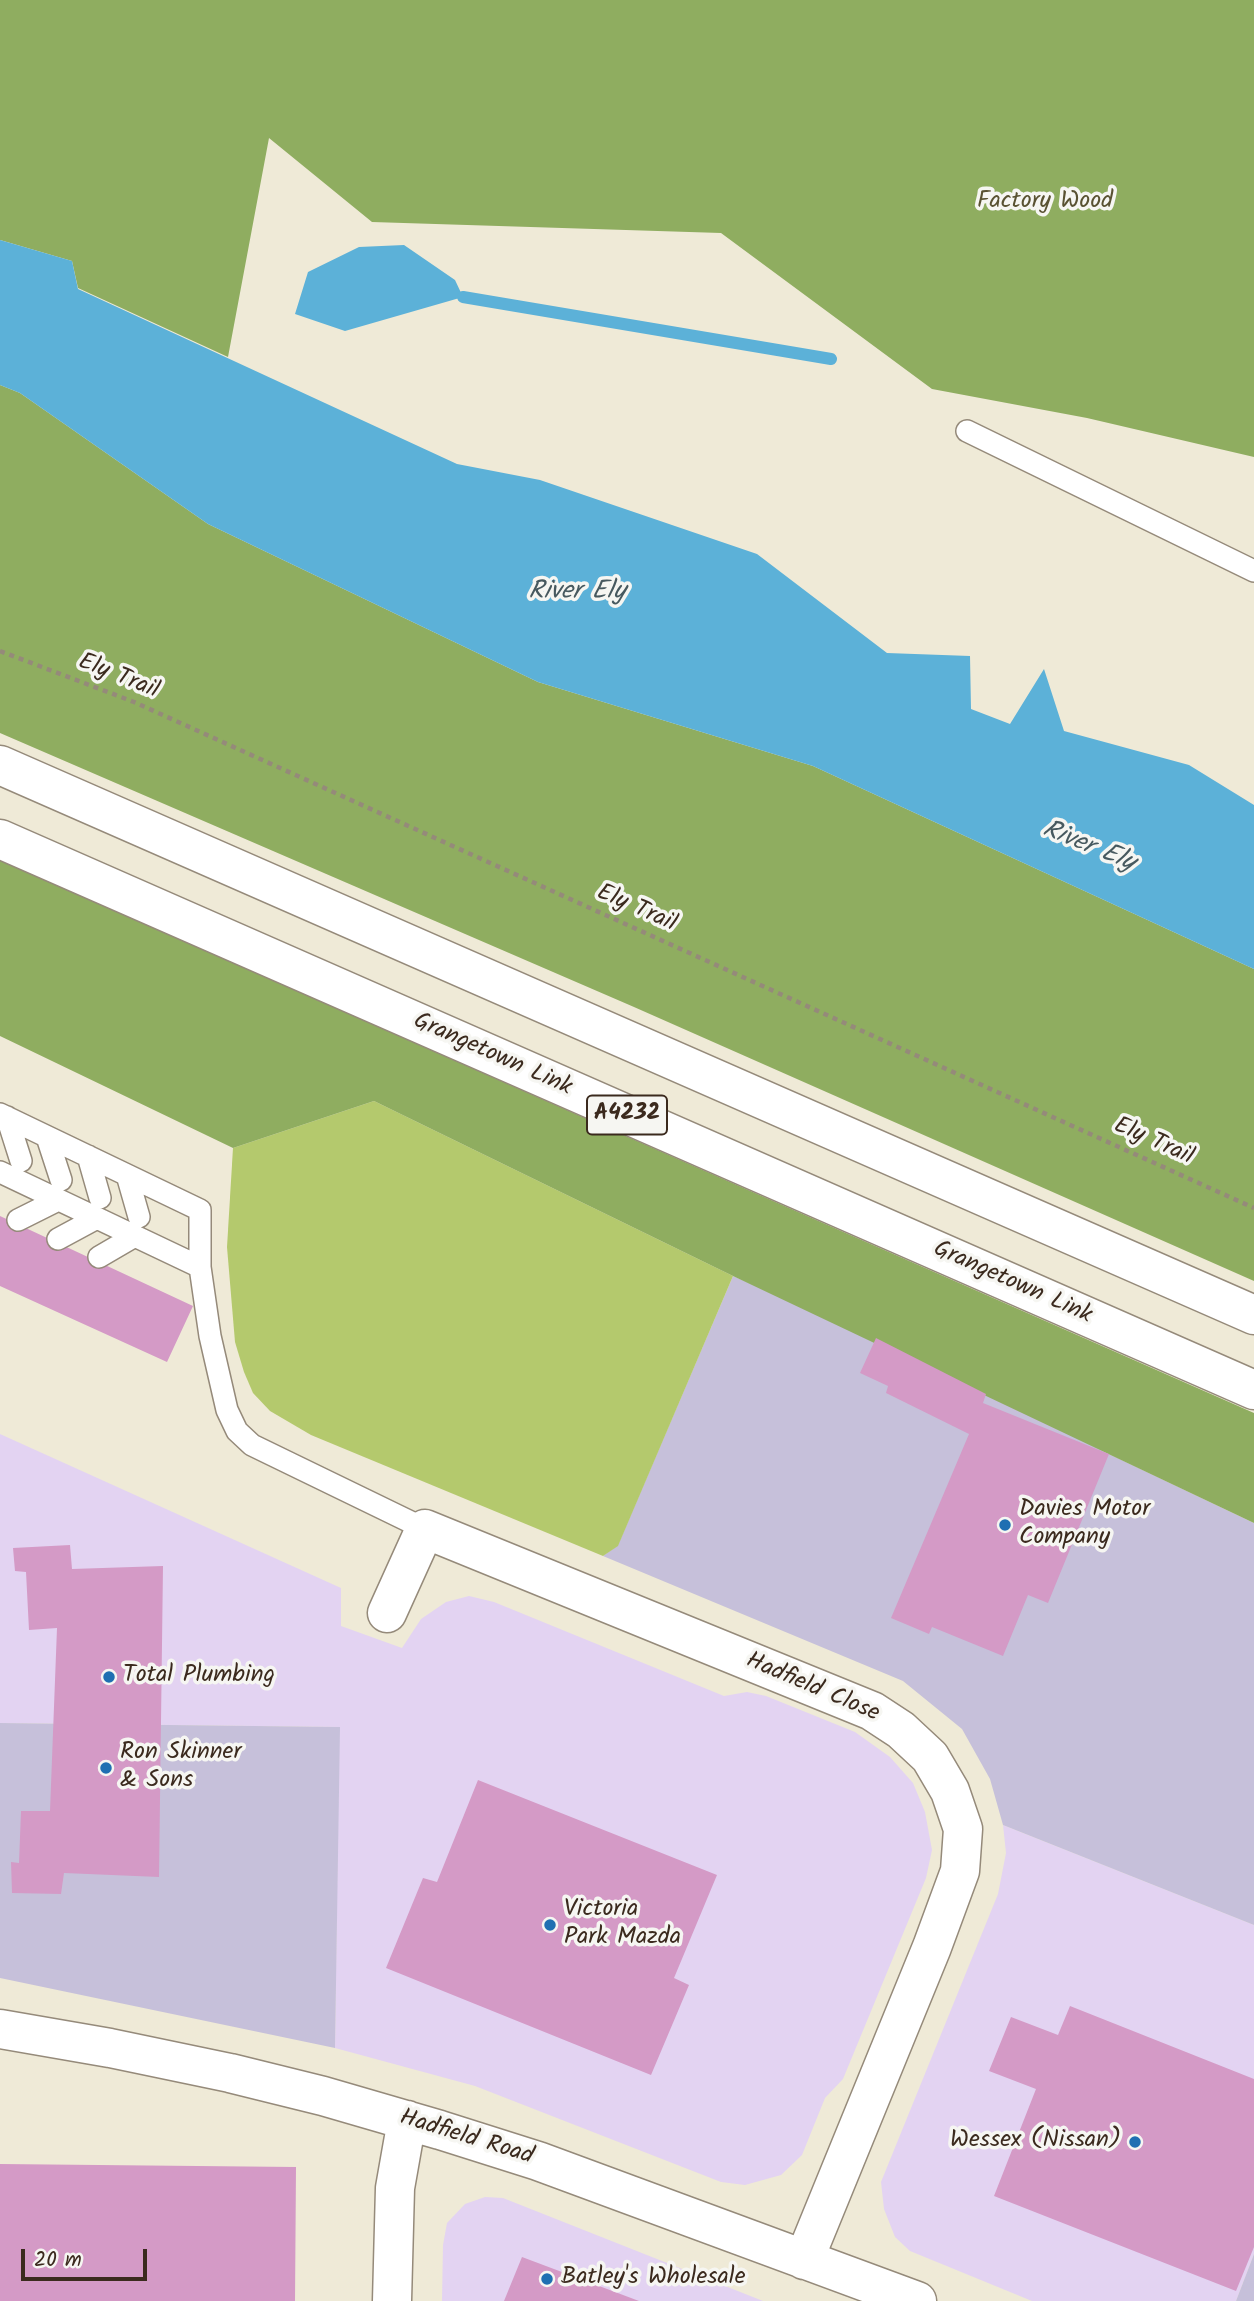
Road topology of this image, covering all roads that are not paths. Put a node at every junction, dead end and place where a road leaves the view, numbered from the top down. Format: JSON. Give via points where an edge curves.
{"nodes":[{"id":1,"x":967,"y":431,"type":"dead end"},
{"id":2,"x":1254,"y":571,"type":"edge"},
{"id":3,"x":0,"y":765,"type":"edge"},
{"id":4,"x":0,"y":839,"type":"edge"},
{"id":5,"x":4,"y":1116,"type":"edge"},
{"id":6,"x":47,"y":1137,"type":"junction"},
{"id":7,"x":88,"y":1156,"type":"junction"},
{"id":8,"x":127,"y":1175,"type":"junction"},
{"id":9,"x":10,"y":1176,"type":"edge"},
{"id":10,"x":59,"y":1190,"type":"junction"},
{"id":11,"x":98,"y":1208,"type":"junction"},
{"id":12,"x":19,"y":1220,"type":"dead end"},
{"id":13,"x":137,"y":1227,"type":"junction"},
{"id":14,"x":58,"y":1239,"type":"dead end"},
{"id":15,"x":99,"y":1257,"type":"dead end"},
{"id":16,"x":200,"y":1267,"type":"junction"},
{"id":17,"x":1254,"y":1315,"type":"edge"},
{"id":18,"x":1254,"y":1391,"type":"edge"},
{"id":19,"x":425,"y":1529,"type":"junction"},
{"id":20,"x":387,"y":1613,"type":"dead end"},
{"id":21,"x":0,"y":2029,"type":"edge"},
{"id":22,"x":407,"y":2120,"type":"junction"},
{"id":23,"x":804,"y":2260,"type":"junction"},
{"id":24,"x":393,"y":2301,"type":"edge"},
{"id":25,"x":917,"y":2301,"type":"edge"}],
"edges":[{"from":1,"to":2,"type":"lane"},
{"from":3,"to":17,"type":"main road","number":"A4232"},
{"from":4,"to":18,"type":"main road","name":"Grangetown Link","number":"A4232"},
{"from":5,"to":6,"type":"lane"},
{"from":5,"to":9,"type":"lane"},
{"from":6,"to":7,"type":"lane"},
{"from":6,"to":10,"type":"lane"},
{"from":7,"to":8,"type":"lane"},
{"from":7,"to":11,"type":"lane"},
{"from":8,"to":13,"type":"lane"},
{"from":8,"to":16,"type":"lane","via":[[200,1210]]},
{"from":9,"to":10,"type":"lane"},
{"from":10,"to":11,"type":"lane"},
{"from":10,"to":12,"type":"lane"},
{"from":11,"to":13,"type":"lane"},
{"from":11,"to":14,"type":"lane"},
{"from":13,"to":15,"type":"lane"},
{"from":13,"to":16,"type":"lane"},
{"from":16,"to":19,"type":"lane","via":[[210,1336],[227,1410],[237,1431],[252,1445]]},
{"from":19,"to":20,"type":"main road"},
{"from":19,"to":23,"type":"main road","name":"Hadfield Close","via":[[872,1711],[930,1757],[950,1791],[963,1829],[960,1871]]},
{"from":21,"to":22,"type":"main road","name":"Hadfield Road","via":[[230,2073]]},
{"from":22,"to":23,"type":"main road","name":"Hadfield Road","via":[[538,2161]]},
{"from":22,"to":24,"type":"main road","via":[[395,2188]]},
{"from":23,"to":25,"type":"main road","name":"Hadfield Road"}]}
